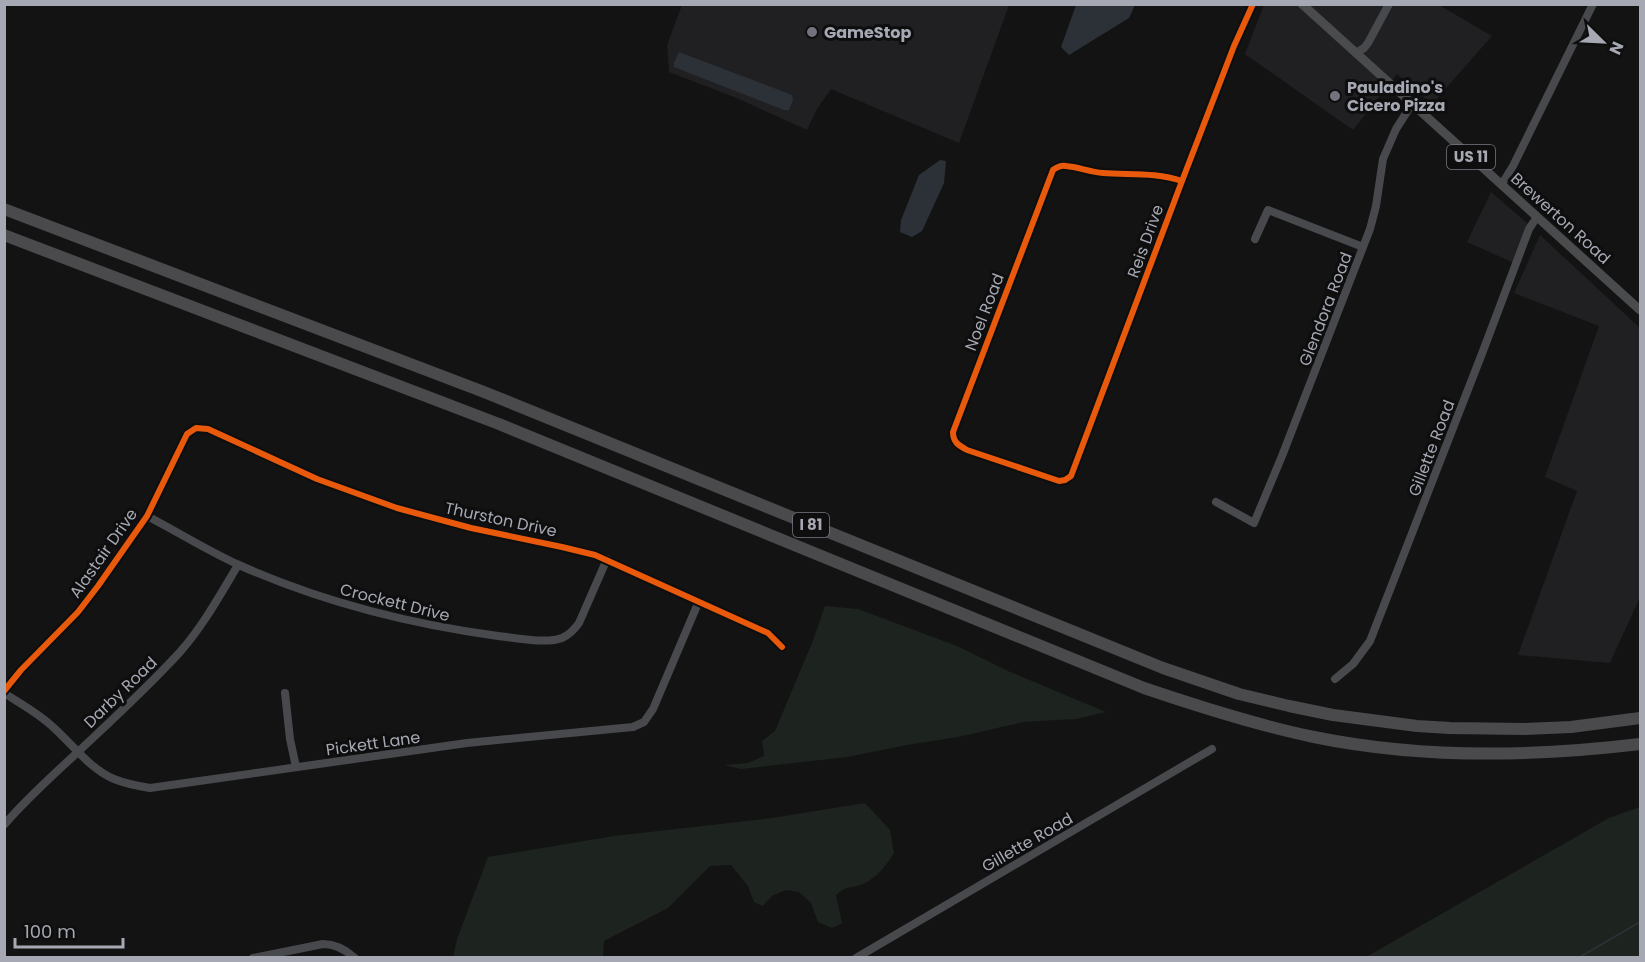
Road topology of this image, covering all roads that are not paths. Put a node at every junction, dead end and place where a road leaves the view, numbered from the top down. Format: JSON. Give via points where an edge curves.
{"nodes":[{"id":1,"x":1253,"y":4,"type":"edge"},
{"id":2,"x":1302,"y":4,"type":"edge"},
{"id":3,"x":1389,"y":4,"type":"edge"},
{"id":4,"x":1593,"y":4,"type":"edge"},
{"id":5,"x":1356,"y":53,"type":"junction"},
{"id":6,"x":1412,"y":104,"type":"junction"},
{"id":7,"x":1182,"y":182,"type":"junction"},
{"id":8,"x":1502,"y":184,"type":"junction"},
{"id":9,"x":4,"y":209,"type":"edge"},
{"id":10,"x":1537,"y":217,"type":"junction"},
{"id":11,"x":4,"y":235,"type":"edge"},
{"id":12,"x":1255,"y":239,"type":"dead end"},
{"id":13,"x":1363,"y":247,"type":"junction"},
{"id":14,"x":1641,"y":310,"type":"edge"},
{"id":15,"x":208,"y":429,"type":"joint"},
{"id":16,"x":1059,"y":481,"type":"joint"},
{"id":17,"x":1216,"y":502,"type":"dead end"},
{"id":18,"x":147,"y":516,"type":"junction"},
{"id":19,"x":607,"y":559,"type":"junction"},
{"id":20,"x":238,"y":565,"type":"junction"},
{"id":21,"x":699,"y":601,"type":"junction"},
{"id":22,"x":782,"y":647,"type":"dead end"},
{"id":23,"x":1335,"y":679,"type":"dead end"},
{"id":24,"x":4,"y":692,"type":"edge"},
{"id":25,"x":285,"y":693,"type":"dead end"},
{"id":26,"x":1641,"y":718,"type":"edge"},
{"id":27,"x":1641,"y":744,"type":"edge"},
{"id":28,"x":1212,"y":749,"type":"dead end"},
{"id":29,"x":78,"y":752,"type":"junction"},
{"id":30,"x":296,"y":767,"type":"junction"},
{"id":31,"x":4,"y":825,"type":"edge"},
{"id":32,"x":866,"y":955,"type":"edge"},
{"id":33,"x":254,"y":957,"type":"edge"},
{"id":34,"x":355,"y":957,"type":"edge"},
{"id":35,"x":856,"y":957,"type":"edge"}],
"edges":[{"from":1,"to":7,"type":"street","name":"Reis Drive"},
{"from":2,"to":5,"type":"main road","name":"Brewerton Road","number":"US 11"},
{"from":3,"to":5,"type":"street","via":[[1368,43]]},
{"from":4,"to":8,"type":"street"},
{"from":5,"to":6,"type":"main road","name":"Brewerton Road","number":"US 11"},
{"from":6,"to":8,"type":"main road","name":"Brewerton Road","number":"US 11"},
{"from":6,"to":13,"type":"street","name":"Glendora Road","via":[[1383,159],[1376,206]]},
{"from":7,"to":16,"type":"street","name":"Reis Drive","via":[[1073,471]]},
{"from":7,"to":16,"type":"street","name":"Noel Road","via":[[1162,176],[1102,173],[1066,166],[1053,170],[953,440],[968,450]]},
{"from":8,"to":10,"type":"main road","name":"Brewerton Road","number":"US 11"},
{"from":9,"to":26,"type":"highway","number":"I 81","via":[[484,392],[1163,668],[1239,694],[1333,716],[1450,728],[1572,727]]},
{"from":10,"to":14,"type":"main road","name":"Brewerton Road","number":"US 11"},
{"from":10,"to":23,"type":"street","name":"Gillette Road","via":[[1529,229],[1370,641],[1353,664]]},
{"from":11,"to":27,"type":"highway","number":"I 81","via":[[499,424],[1144,688],[1214,712],[1314,737],[1425,752],[1559,752]]},
{"from":12,"to":13,"type":"street","via":[[1268,210]]},
{"from":13,"to":17,"type":"street","name":"Glendora Road","via":[[1254,523]]},
{"from":15,"to":18,"type":"street","name":"Alastair Drive","via":[[196,428],[187,434]]},
{"from":15,"to":19,"type":"street","name":"Thurston Drive","via":[[317,479],[397,508]]},
{"from":18,"to":20,"type":"street","name":"Crockett Drive"},
{"from":18,"to":24,"type":"street","name":"Alastair Drive","via":[[78,612]]},
{"from":19,"to":20,"type":"street","name":"Crockett Drive","via":[[579,623],[563,638],[548,640],[471,633],[385,616],[344,605]]},
{"from":19,"to":21,"type":"street","name":"Thurston Drive"},
{"from":20,"to":29,"type":"street","name":"Darby Road","via":[[181,650]]},
{"from":21,"to":22,"type":"street","name":"Thurston Drive","via":[[768,633]]},
{"from":21,"to":30,"type":"street","name":"Pickett Lane","via":[[644,722]]},
{"from":24,"to":29,"type":"street","name":"Pickett Lane","via":[[53,727]]},
{"from":25,"to":30,"type":"street"},
{"from":28,"to":32,"type":"street","name":"Gillette Road"},
{"from":29,"to":30,"type":"street","name":"Pickett Lane","via":[[114,780],[150,788]]},
{"from":29,"to":31,"type":"street","name":"Darby Road"},
{"from":32,"to":35,"type":"street","name":"Gillette Road"},
{"from":33,"to":34,"type":"street","via":[[322,944]]}]}
